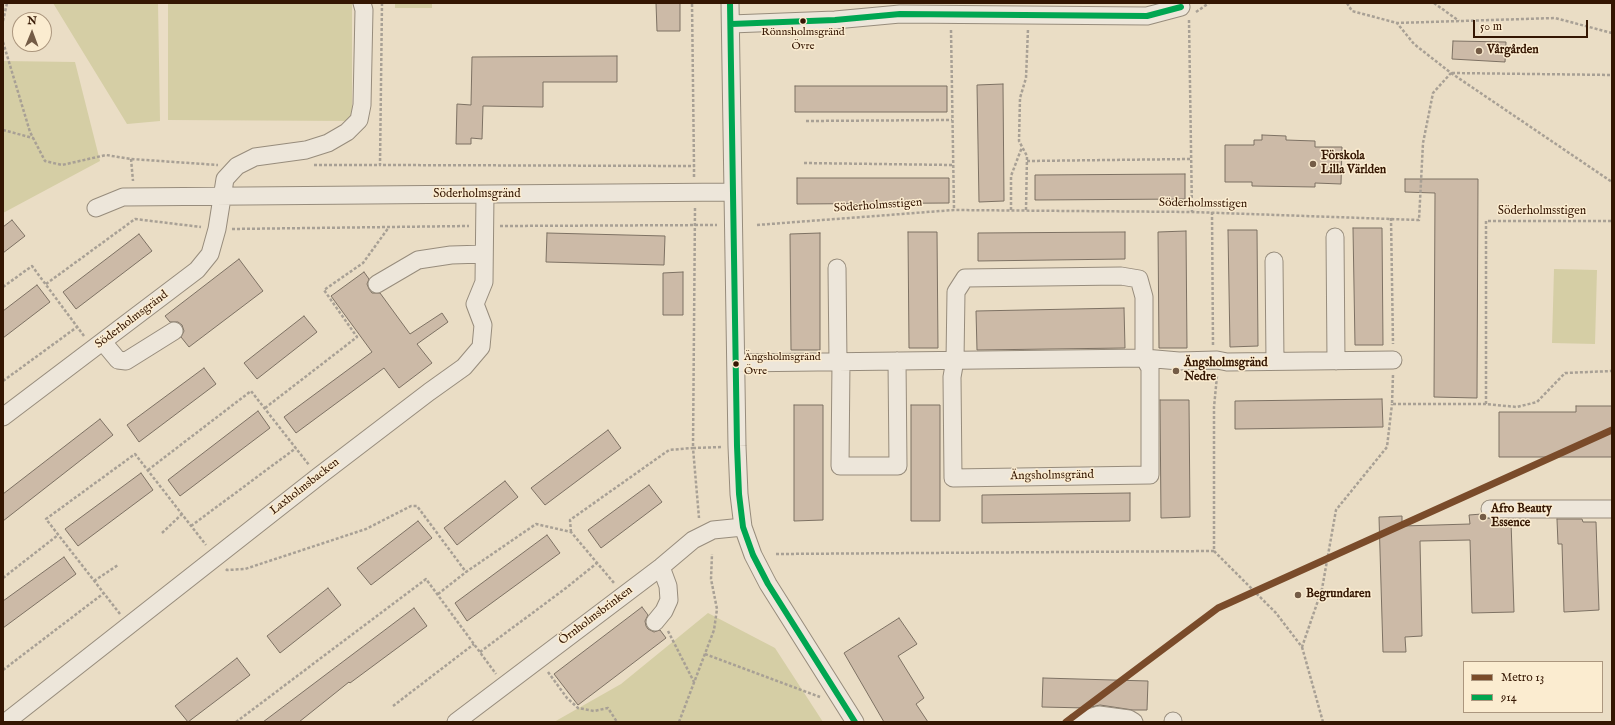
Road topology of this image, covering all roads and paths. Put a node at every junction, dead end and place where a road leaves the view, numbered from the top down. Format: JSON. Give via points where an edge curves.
{"nodes":[{"id":1,"x":7,"y":3,"type":"edge"},
{"id":2,"x":362,"y":3,"type":"edge"},
{"id":3,"x":382,"y":3,"type":"edge"},
{"id":4,"x":692,"y":3,"type":"edge"},
{"id":5,"x":730,"y":3,"type":"edge"},
{"id":6,"x":1209,"y":3,"type":"edge"},
{"id":7,"x":1347,"y":3,"type":"edge"},
{"id":8,"x":1434,"y":3,"type":"edge"},
{"id":9,"x":1185,"y":12,"type":"junction"},
{"id":10,"x":951,"y":14,"type":"junction"},
{"id":11,"x":1029,"y":14,"type":"junction"},
{"id":12,"x":3,"y":21,"type":"edge"},
{"id":13,"x":1459,"y":21,"type":"junction"},
{"id":14,"x":1397,"y":23,"type":"junction"},
{"id":15,"x":731,"y":24,"type":"junction"},
{"id":16,"x":1612,"y":33,"type":"edge"},
{"id":17,"x":3,"y":42,"type":"edge"},
{"id":18,"x":1451,"y":73,"type":"junction"},
{"id":19,"x":1612,"y":74,"type":"edge"},
{"id":20,"x":952,"y":120,"type":"junction"},
{"id":21,"x":806,"y":121,"type":"dead end"},
{"id":22,"x":3,"y":130,"type":"edge"},
{"id":23,"x":33,"y":138,"type":"junction"},
{"id":24,"x":1022,"y":147,"type":"junction"},
{"id":25,"x":131,"y":159,"type":"junction"},
{"id":26,"x":1191,"y":159,"type":"junction"},
{"id":27,"x":1027,"y":161,"type":"junction"},
{"id":28,"x":804,"y":163,"type":"dead end"},
{"id":29,"x":309,"y":165,"type":"dead end"},
{"id":30,"x":380,"y":165,"type":"junction"},
{"id":31,"x":953,"y":165,"type":"junction"},
{"id":32,"x":237,"y":166,"type":"junction"},
{"id":33,"x":694,"y":166,"type":"junction"},
{"id":34,"x":694,"y":177,"type":"dead end"},
{"id":35,"x":1612,"y":182,"type":"edge"},
{"id":36,"x":733,"y":192,"type":"junction"},
{"id":37,"x":486,"y":195,"type":"junction"},
{"id":38,"x":221,"y":196,"type":"junction"},
{"id":39,"x":134,"y":197,"type":"junction"},
{"id":40,"x":695,"y":206,"type":"dead end"},
{"id":41,"x":96,"y":208,"type":"dead end"},
{"id":42,"x":954,"y":210,"type":"junction"},
{"id":43,"x":1011,"y":210,"type":"junction"},
{"id":44,"x":1026,"y":210,"type":"junction"},
{"id":45,"x":1192,"y":212,"type":"junction"},
{"id":46,"x":1391,"y":218,"type":"junction"},
{"id":47,"x":1612,"y":221,"type":"edge"},
{"id":48,"x":694,"y":225,"type":"junction"},
{"id":49,"x":757,"y":225,"type":"dead end"},
{"id":50,"x":485,"y":226,"type":"junction"},
{"id":51,"x":718,"y":226,"type":"dead end"},
{"id":52,"x":389,"y":227,"type":"junction"},
{"id":53,"x":217,"y":229,"type":"junction"},
{"id":54,"x":1335,"y":237,"type":"dead end"},
{"id":55,"x":484,"y":254,"type":"junction"},
{"id":56,"x":1274,"y":261,"type":"dead end"},
{"id":57,"x":837,"y":268,"type":"dead end"},
{"id":58,"x":46,"y":284,"type":"junction"},
{"id":59,"x":377,"y":284,"type":"dead end"},
{"id":60,"x":3,"y":287,"type":"edge"},
{"id":61,"x":77,"y":327,"type":"junction"},
{"id":62,"x":174,"y":331,"type":"dead end"},
{"id":63,"x":98,"y":346,"type":"junction"},
{"id":64,"x":1144,"y":358,"type":"junction"},
{"id":65,"x":955,"y":360,"type":"junction"},
{"id":66,"x":1336,"y":360,"type":"junction"},
{"id":67,"x":1393,"y":360,"type":"junction"},
{"id":68,"x":896,"y":361,"type":"junction"},
{"id":69,"x":1275,"y":361,"type":"junction"},
{"id":70,"x":839,"y":362,"type":"junction"},
{"id":71,"x":736,"y":363,"type":"junction"},
{"id":72,"x":1612,"y":370,"type":"edge"},
{"id":73,"x":3,"y":381,"type":"edge"},
{"id":74,"x":1392,"y":404,"type":"junction"},
{"id":75,"x":1486,"y":404,"type":"junction"},
{"id":76,"x":265,"y":408,"type":"junction"},
{"id":77,"x":3,"y":417,"type":"edge"},
{"id":78,"x":737,"y":446,"type":"junction"},
{"id":79,"x":296,"y":448,"type":"junction"},
{"id":80,"x":694,"y":448,"type":"junction"},
{"id":81,"x":148,"y":470,"type":"dead end"},
{"id":82,"x":319,"y":476,"type":"junction"},
{"id":83,"x":1490,"y":509,"type":"dead end"},
{"id":84,"x":1612,"y":509,"type":"edge"},
{"id":85,"x":182,"y":514,"type":"dead end"},
{"id":86,"x":699,"y":518,"type":"dead end"},
{"id":87,"x":191,"y":526,"type":"dead end"},
{"id":88,"x":743,"y":527,"type":"junction"},
{"id":89,"x":571,"y":532,"type":"junction"},
{"id":90,"x":162,"y":533,"type":"dead end"},
{"id":91,"x":58,"y":535,"type":"dead end"},
{"id":92,"x":1214,"y":551,"type":"dead end"},
{"id":93,"x":712,"y":554,"type":"dead end"},
{"id":94,"x":597,"y":563,"type":"junction"},
{"id":95,"x":118,"y":565,"type":"dead end"},
{"id":96,"x":661,"y":567,"type":"junction"},
{"id":97,"x":3,"y":578,"type":"edge"},
{"id":98,"x":94,"y":581,"type":"dead end"},
{"id":99,"x":104,"y":593,"type":"dead end"},
{"id":100,"x":438,"y":594,"type":"junction"},
{"id":101,"x":624,"y":595,"type":"junction"},
{"id":102,"x":658,"y":619,"type":"joint"},
{"id":103,"x":474,"y":644,"type":"junction"},
{"id":104,"x":1302,"y":647,"type":"junction"},
{"id":105,"x":480,"y":652,"type":"junction"},
{"id":106,"x":705,"y":654,"type":"junction"},
{"id":107,"x":540,"y":658,"type":"junction"},
{"id":108,"x":3,"y":670,"type":"edge"},
{"id":109,"x":694,"y":682,"type":"junction"},
{"id":110,"x":504,"y":685,"type":"junction"},
{"id":111,"x":821,"y":698,"type":"dead end"},
{"id":112,"x":393,"y":706,"type":"dead end"},
{"id":113,"x":6,"y":722,"type":"edge"},
{"id":114,"x":236,"y":722,"type":"edge"},
{"id":115,"x":456,"y":722,"type":"edge"},
{"id":116,"x":617,"y":722,"type":"edge"},
{"id":117,"x":679,"y":722,"type":"edge"},
{"id":118,"x":855,"y":722,"type":"edge"},
{"id":119,"x":1076,"y":722,"type":"edge"},
{"id":120,"x":1134,"y":722,"type":"edge"},
{"id":121,"x":1323,"y":722,"type":"edge"}],
"edges":[{"from":1,"to":12,"type":"path"},
{"from":2,"to":32,"type":"street","via":[[362,105],[359,120],[347,132],[328,143],[306,150],[255,157]]},
{"from":3,"to":30,"type":"path"},
{"from":4,"to":33,"type":"path"},
{"from":5,"to":15,"type":"street"},
{"from":6,"to":9,"type":"path"},
{"from":7,"to":14,"type":"path","via":[[1352,11]]},
{"from":8,"to":13,"type":"path"},
{"from":9,"to":11,"type":"street","via":[[1147,16]]},
{"from":9,"to":26,"type":"path"},
{"from":10,"to":11,"type":"street"},
{"from":10,"to":15,"type":"street","via":[[900,14],[835,20]]},
{"from":10,"to":20,"type":"path"},
{"from":11,"to":24,"type":"path","via":[[1026,78],[1020,98],[1019,141]]},
{"from":13,"to":14,"type":"path"},
{"from":13,"to":16,"type":"path","via":[[1555,18]]},
{"from":14,"to":18,"type":"path","via":[[1414,44]]},
{"from":15,"to":36,"type":"street"},
{"from":17,"to":23,"type":"path"},
{"from":18,"to":19,"type":"path"},
{"from":18,"to":35,"type":"path"},
{"from":18,"to":46,"type":"path","name":"Söderholmsstigen","via":[[1433,94],[1423,143],[1419,220]]},
{"from":20,"to":21,"type":"path"},
{"from":20,"to":31,"type":"path"},
{"from":22,"to":23,"type":"path"},
{"from":23,"to":25,"type":"path","via":[[45,161],[62,165],[106,155]]},
{"from":24,"to":27,"type":"path"},
{"from":24,"to":43,"type":"path","via":[[1011,176]]},
{"from":25,"to":32,"type":"path"},
{"from":25,"to":39,"type":"path"},
{"from":26,"to":27,"type":"path"},
{"from":26,"to":45,"type":"path"},
{"from":27,"to":44,"type":"path"},
{"from":28,"to":31,"type":"path"},
{"from":29,"to":30,"type":"path"},
{"from":30,"to":33,"type":"path"},
{"from":31,"to":42,"type":"path"},
{"from":32,"to":38,"type":"street","via":[[225,179]]},
{"from":33,"to":34,"type":"path"},
{"from":36,"to":37,"type":"street","name":"Söderholmsgränd"},
{"from":36,"to":71,"type":"street"},
{"from":37,"to":38,"type":"street","name":"Söderholmsgränd"},
{"from":37,"to":50,"type":"street","name":"Laxholmsbacken"},
{"from":38,"to":39,"type":"street","name":"Söderholmsgränd"},
{"from":38,"to":53,"type":"street","name":"Söderholmsgränd"},
{"from":39,"to":41,"type":"street","name":"Söderholmsgränd","via":[[123,197]]},
{"from":40,"to":48,"type":"path"},
{"from":42,"to":43,"type":"path","name":"Söderholmsstigen"},
{"from":42,"to":49,"type":"path","name":"Söderholmsstigen"},
{"from":43,"to":44,"type":"path","name":"Söderholmsstigen"},
{"from":44,"to":45,"type":"path","name":"Söderholmsstigen"},
{"from":45,"to":46,"type":"path","name":"Söderholmsstigen"},
{"from":46,"to":67,"type":"path"},
{"from":47,"to":75,"type":"path","name":"Söderholmsstigen","via":[[1486,221]]},
{"from":48,"to":50,"type":"path"},
{"from":48,"to":51,"type":"path"},
{"from":48,"to":80,"type":"path"},
{"from":50,"to":52,"type":"path"},
{"from":50,"to":55,"type":"street","name":"Laxholmsbacken"},
{"from":52,"to":53,"type":"path"},
{"from":52,"to":76,"type":"path","via":[[363,263],[324,290],[357,337]]},
{"from":53,"to":58,"type":"path","via":[[135,219]]},
{"from":53,"to":63,"type":"street","name":"Söderholmsgränd","via":[[210,254],[197,270]]},
{"from":54,"to":66,"type":"street"},
{"from":55,"to":59,"type":"street","via":[[418,260]]},
{"from":55,"to":82,"type":"street","name":"Laxholmsbacken","via":[[484,282],[475,304],[483,325],[481,347],[464,367]]},
{"from":56,"to":69,"type":"street"},
{"from":57,"to":70,"type":"street"},
{"from":58,"to":60,"type":"path","via":[[32,266]]},
{"from":58,"to":61,"type":"path"},
{"from":61,"to":63,"type":"path"},
{"from":61,"to":73,"type":"path"},
{"from":62,"to":63,"type":"street","via":[[126,362],[118,360]]},
{"from":63,"to":77,"type":"street","name":"Söderholmsgränd"},
{"from":64,"to":65,"type":"street"},
{"from":64,"to":65,"type":"street","name":"Ängsholmsgränd","via":[[1144,297],[1139,279],[1121,276],[965,278],[956,292]]},
{"from":64,"to":65,"type":"street","name":"Ängsholmsgränd","via":[[1150,368],[1150,475],[953,478],[952,377]]},
{"from":64,"to":69,"type":"street","via":[[1179,361]]},
{"from":65,"to":68,"type":"street"},
{"from":66,"to":67,"type":"street"},
{"from":66,"to":69,"type":"street"},
{"from":67,"to":74,"type":"path"},
{"from":68,"to":70,"type":"street"},
{"from":68,"to":70,"type":"street","via":[[898,466],[840,466]]},
{"from":70,"to":71,"type":"street"},
{"from":71,"to":78,"type":"street"},
{"from":72,"to":75,"type":"path","via":[[1565,374],[1537,402],[1517,406]]},
{"from":74,"to":75,"type":"path"},
{"from":74,"to":104,"type":"path","via":[[1387,447],[1336,510],[1322,589]]},
{"from":76,"to":79,"type":"path"},
{"from":76,"to":81,"type":"path","via":[[252,391]]},
{"from":78,"to":80,"type":"path"},
{"from":78,"to":88,"type":"street"},
{"from":79,"to":82,"type":"path"},
{"from":79,"to":87,"type":"path"},
{"from":80,"to":86,"type":"path"},
{"from":80,"to":89,"type":"path","via":[[669,450],[570,520]]},
{"from":82,"to":113,"type":"street","name":"Laxholmsbacken"},
{"from":83,"to":84,"type":"street"},
{"from":85,"to":90,"type":"path"},
{"from":88,"to":96,"type":"street","name":"Örnholmsbrinken","via":[[713,530],[693,540]]},
{"from":88,"to":118,"type":"street","via":[[753,555],[768,584]]},
{"from":89,"to":94,"type":"path"},
{"from":89,"to":100,"type":"path","via":[[536,524]]},
{"from":91,"to":97,"type":"path"},
{"from":92,"to":104,"type":"path","via":[[1276,613]]},
{"from":93,"to":106,"type":"path","via":[[710,579],[717,609],[714,630]]},
{"from":94,"to":101,"type":"path"},
{"from":94,"to":105,"type":"path"},
{"from":95,"to":98,"type":"path"},
{"from":96,"to":101,"type":"street","name":"Örnholmsbrinken"},
{"from":96,"to":102,"type":"street","via":[[668,586],[669,600]]},
{"from":99,"to":108,"type":"path"},
{"from":100,"to":103,"type":"path"},
{"from":100,"to":114,"type":"path","via":[[426,579]]},
{"from":101,"to":107,"type":"street","name":"Örnholmsbrinken"},
{"from":102,"to":109,"type":"path"},
{"from":103,"to":105,"type":"path"},
{"from":103,"to":112,"type":"path"},
{"from":104,"to":121,"type":"path"},
{"from":105,"to":110,"type":"path"},
{"from":106,"to":109,"type":"path"},
{"from":106,"to":111,"type":"path"},
{"from":107,"to":110,"type":"street","name":"Örnholmsbrinken"},
{"from":107,"to":116,"type":"path","via":[[558,687],[578,708],[594,711],[608,708]]},
{"from":109,"to":117,"type":"path"},
{"from":110,"to":115,"type":"street","name":"Örnholmsbrinken"},
{"from":119,"to":120,"type":"street","via":[[1099,715]]}]}
